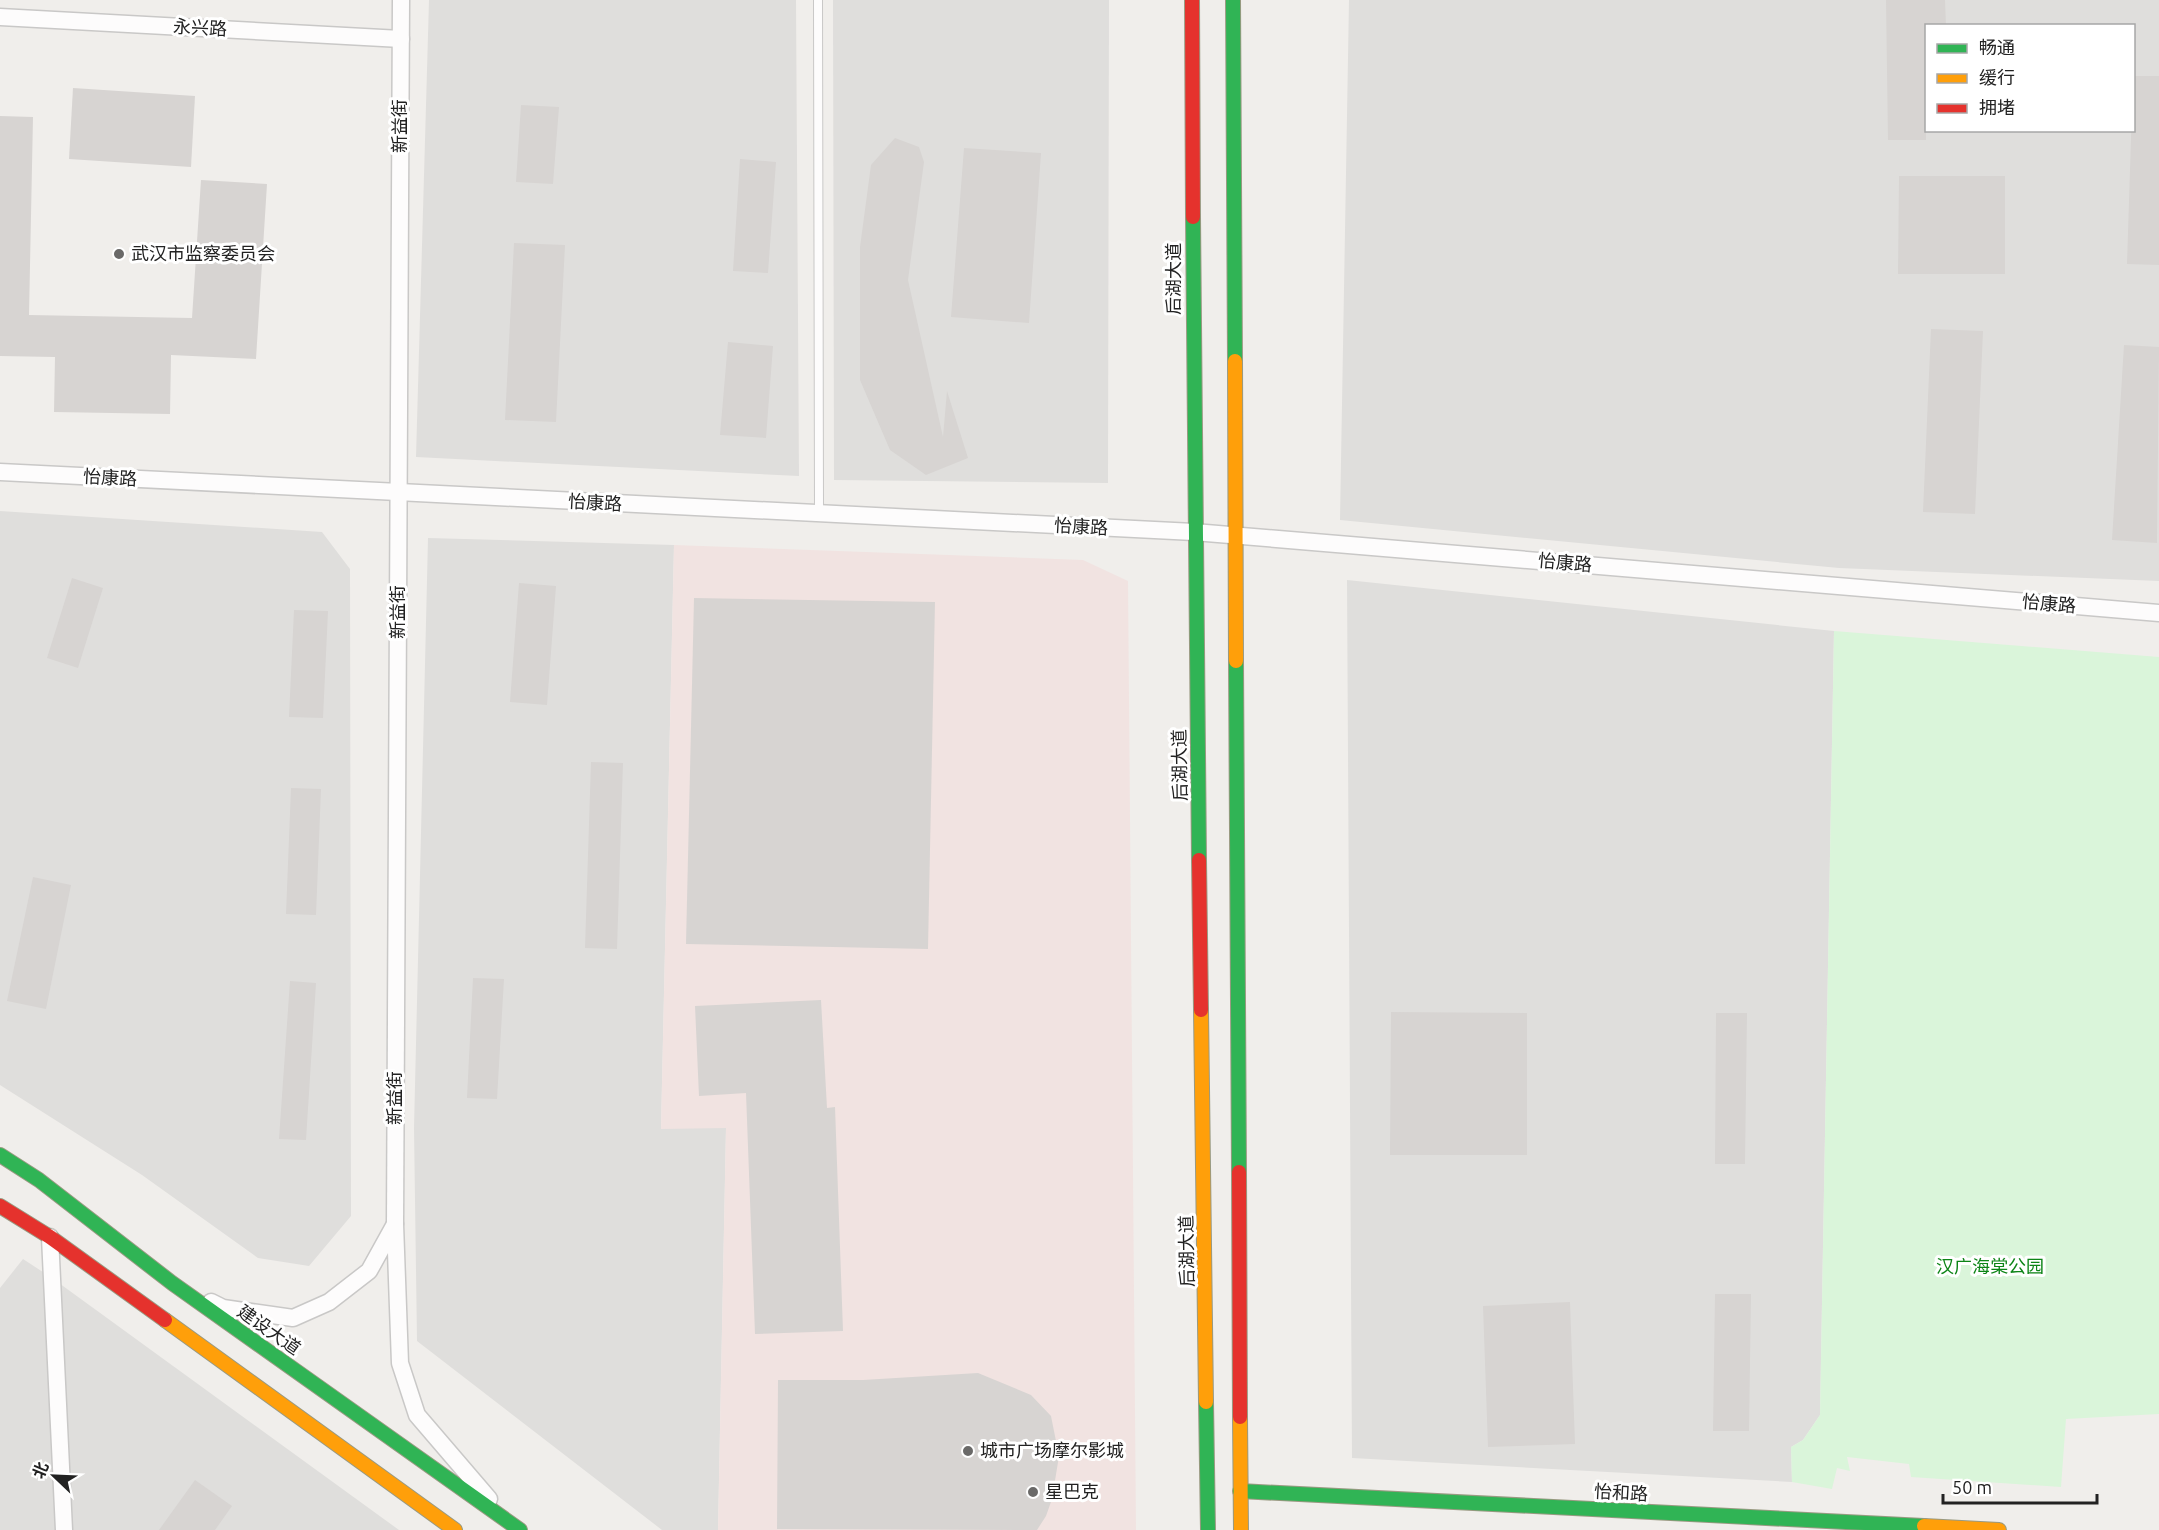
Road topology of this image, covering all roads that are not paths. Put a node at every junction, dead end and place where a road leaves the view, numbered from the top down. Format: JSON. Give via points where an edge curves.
{"nodes":[{"id":1,"x":401,"y":0,"type":"edge"},
{"id":2,"x":818,"y":0,"type":"edge"},
{"id":3,"x":1192,"y":0,"type":"edge"},
{"id":4,"x":1233,"y":0,"type":"edge"},
{"id":5,"x":0,"y":17,"type":"edge"},
{"id":6,"x":401,"y":39,"type":"junction"},
{"id":7,"x":0,"y":472,"type":"edge"},
{"id":8,"x":398,"y":493,"type":"junction"},
{"id":9,"x":819,"y":515,"type":"junction"},
{"id":10,"x":1194,"y":532,"type":"junction"},
{"id":11,"x":1236,"y":535,"type":"junction"},
{"id":12,"x":2159,"y":613,"type":"edge"},
{"id":13,"x":0,"y":1155,"type":"edge"},
{"id":14,"x":0,"y":1206,"type":"edge"},
{"id":15,"x":395,"y":1224,"type":"junction"},
{"id":16,"x":50,"y":1237,"type":"junction"},
{"id":17,"x":172,"y":1283,"type":"junction"},
{"id":18,"x":1240,"y":1491,"type":"junction"},
{"id":19,"x":516,"y":1527,"type":"edge"},
{"id":20,"x":64,"y":1530,"type":"edge"},
{"id":21,"x":455,"y":1530,"type":"edge"},
{"id":22,"x":1208,"y":1530,"type":"edge"},
{"id":23,"x":1241,"y":1530,"type":"edge"},
{"id":24,"x":1999,"y":1530,"type":"edge"}],
"edges":[{"from":1,"to":6,"type":"street","name":"新益街"},
{"from":2,"to":9,"type":"lane"},
{"from":3,"to":10,"type":"main road","name":"后湖大道"},
{"from":4,"to":11,"type":"main road"},
{"from":5,"to":6,"type":"street","name":"永兴路"},
{"from":6,"to":8,"type":"street","name":"新益街"},
{"from":7,"to":8,"type":"street","name":"怡康路"},
{"from":8,"to":9,"type":"street","name":"怡康路"},
{"from":8,"to":15,"type":"street","name":"新益街"},
{"from":9,"to":10,"type":"street","name":"怡康路"},
{"from":10,"to":11,"type":"street","name":"怡康路"},
{"from":10,"to":22,"type":"main road","name":"后湖大道"},
{"from":11,"to":12,"type":"street","name":"怡康路"},
{"from":11,"to":18,"type":"main road"},
{"from":13,"to":17,"type":"main road","name":"建设大道","via":[[39,1180]]},
{"from":14,"to":16,"type":"main road"},
{"from":15,"to":17,"type":"street","via":[[369,1271],[329,1302],[293,1318],[223,1308]]},
{"from":15,"to":19,"type":"street","name":"新益街","via":[[400,1363],[417,1415]]},
{"from":16,"to":20,"type":"street"},
{"from":16,"to":21,"type":"main road"},
{"from":17,"to":19,"type":"main road","name":"建设大道"},
{"from":18,"to":23,"type":"main road"},
{"from":18,"to":24,"type":"main road","name":"怡和路"}]}
